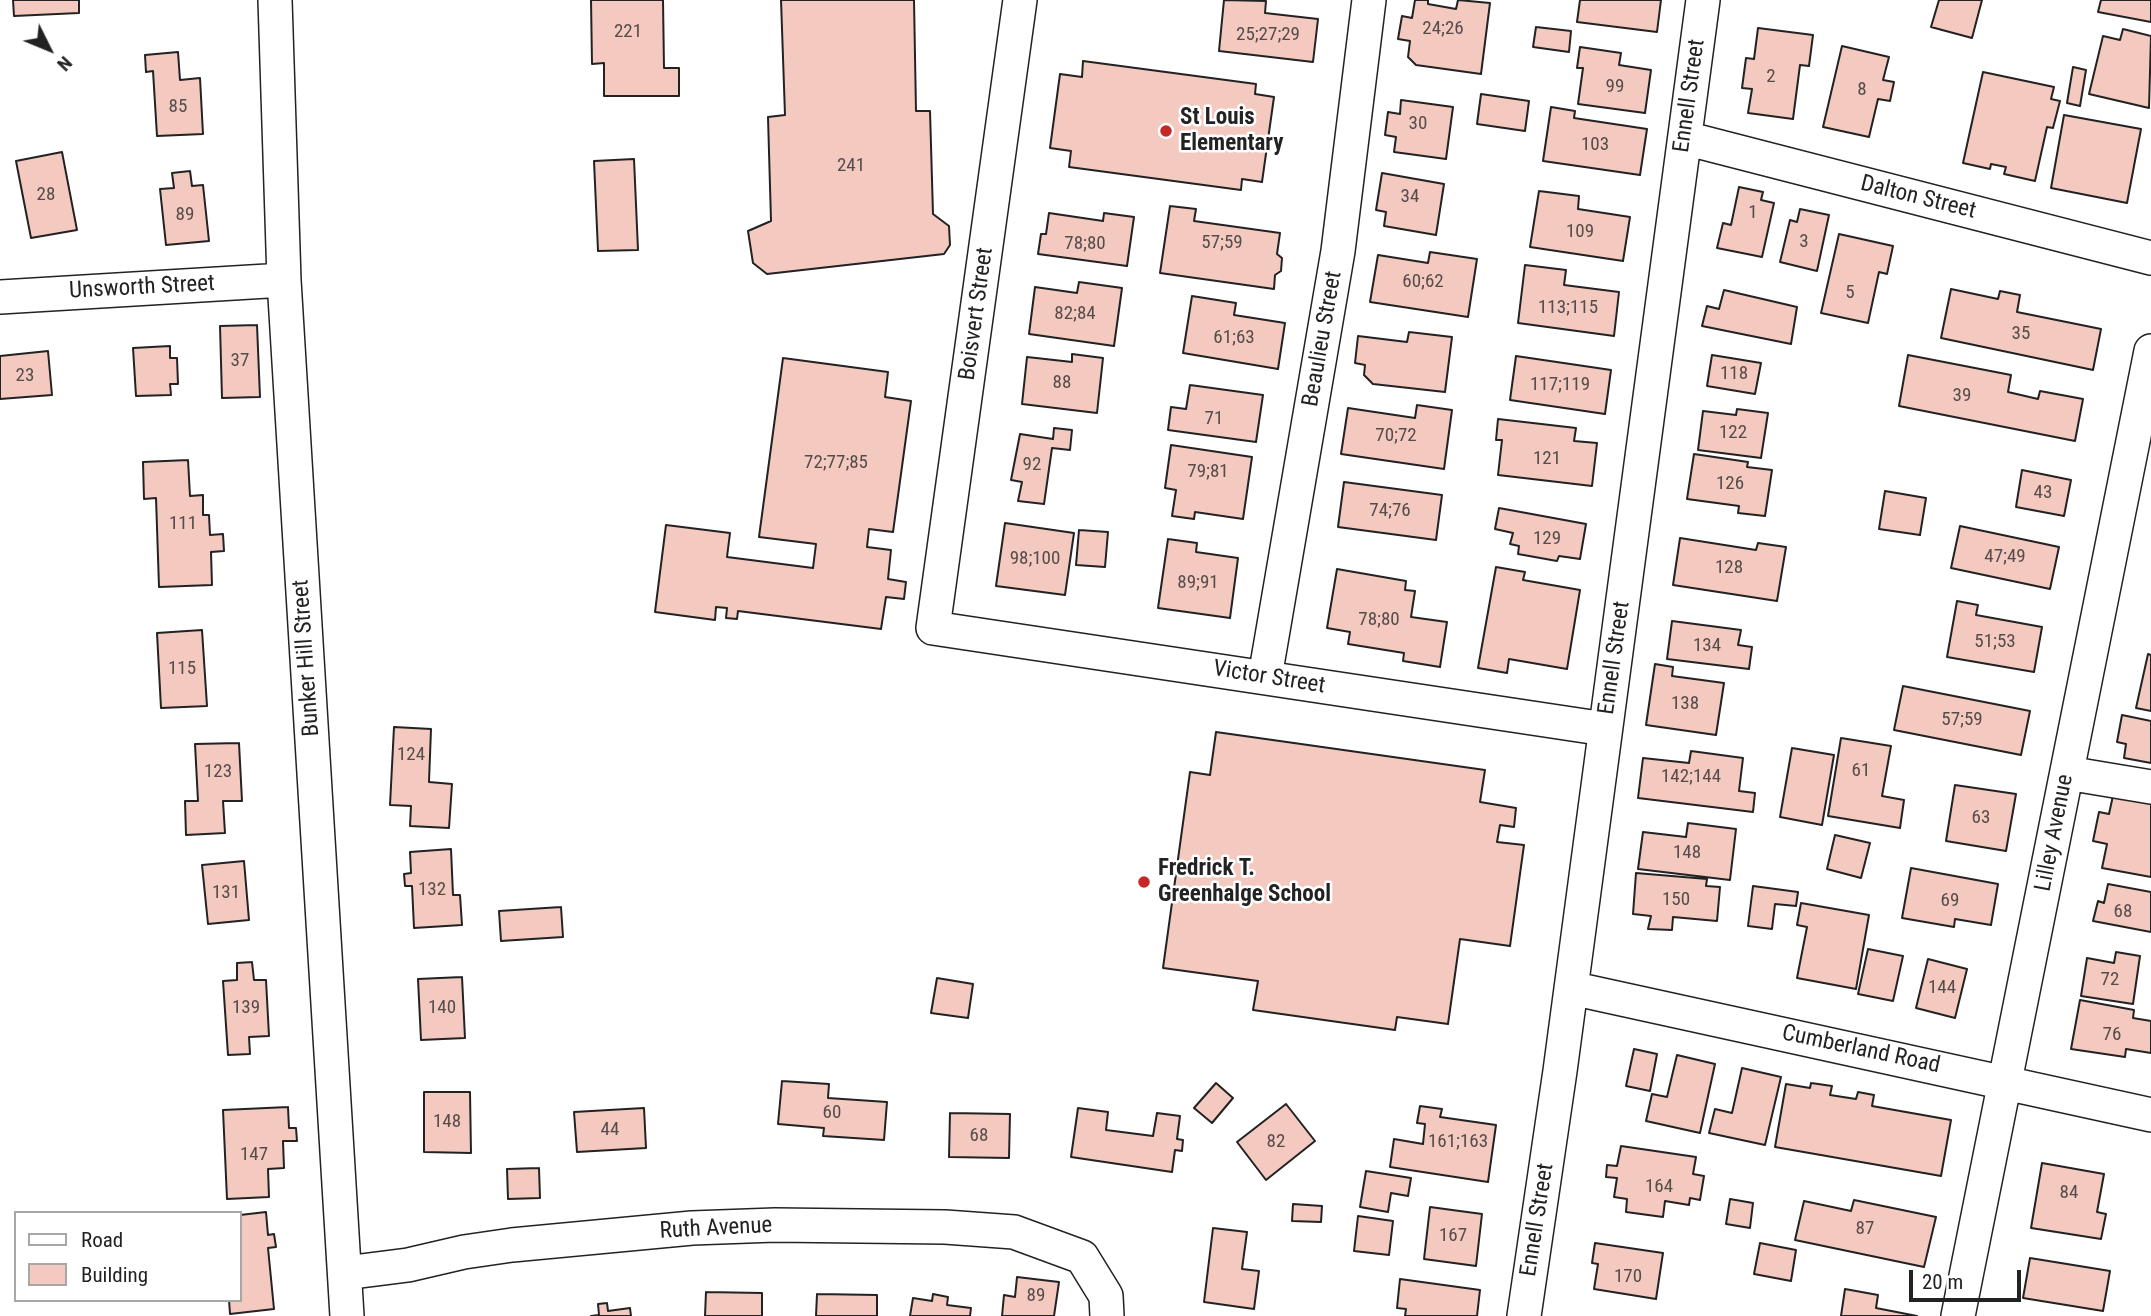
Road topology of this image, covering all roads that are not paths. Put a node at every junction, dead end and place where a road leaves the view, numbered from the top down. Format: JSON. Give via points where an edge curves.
{"nodes":[{"id":1,"x":275,"y":0,"type":"edge"},
{"id":2,"x":1020,"y":0,"type":"edge"},
{"id":3,"x":1369,"y":0,"type":"edge"},
{"id":4,"x":1703,"y":0,"type":"edge"},
{"id":5,"x":1685,"y":138,"type":"junction"},
{"id":6,"x":2151,"y":258,"type":"edge"},
{"id":7,"x":284,"y":280,"type":"junction"},
{"id":8,"x":0,"y":297,"type":"edge"},
{"id":9,"x":2151,"y":351,"type":"edge"},
{"id":10,"x":933,"y":628,"type":"joint"},
{"id":11,"x":1265,"y":677,"type":"junction"},
{"id":12,"x":1605,"y":729,"type":"junction"},
{"id":13,"x":2067,"y":773,"type":"junction"},
{"id":14,"x":2151,"y":787,"type":"edge"},
{"id":15,"x":1571,"y":988,"type":"junction"},
{"id":16,"x":2005,"y":1081,"type":"junction"},
{"id":17,"x":2151,"y":1115,"type":"edge"},
{"id":18,"x":345,"y":1273,"type":"junction"},
{"id":19,"x":347,"y":1316,"type":"edge"},
{"id":20,"x":1107,"y":1316,"type":"edge"},
{"id":21,"x":1524,"y":1316,"type":"edge"},
{"id":22,"x":1958,"y":1316,"type":"edge"}],
"edges":[{"from":1,"to":7,"type":"street","name":"Bunker Hill Street"},
{"from":2,"to":10,"type":"street","name":"Boisvert Street"},
{"from":3,"to":11,"type":"street","name":"Beaulieu Street","via":[[1338,251]]},
{"from":4,"to":5,"type":"street","name":"Ennell Street"},
{"from":5,"to":6,"type":"street","name":"Dalton Street"},
{"from":5,"to":12,"type":"street","name":"Ennell Street"},
{"from":7,"to":8,"type":"street","name":"Unsworth Street"},
{"from":7,"to":18,"type":"street","name":"Bunker Hill Street"},
{"from":9,"to":13,"type":"street","name":"Lilley Avenue"},
{"from":10,"to":11,"type":"street","name":"Victor Street"},
{"from":11,"to":12,"type":"street","name":"Victor Street"},
{"from":12,"to":15,"type":"street","name":"Ennell Street"},
{"from":13,"to":14,"type":"street"},
{"from":13,"to":16,"type":"street","name":"Lilley Avenue"},
{"from":15,"to":16,"type":"street","name":"Cumberland Road"},
{"from":15,"to":21,"type":"street","name":"Ennell Street"},
{"from":16,"to":17,"type":"street","name":"Cumberland Road"},
{"from":16,"to":22,"type":"street","name":"Lilley Avenue"},
{"from":18,"to":19,"type":"street","name":"Bunker Hill Street"},
{"from":18,"to":20,"type":"street","name":"Ruth Avenue","via":[[408,1265],[464,1251],[692,1228],[944,1227],[1014,1232],[1085,1260],[1106,1296]]}]}
